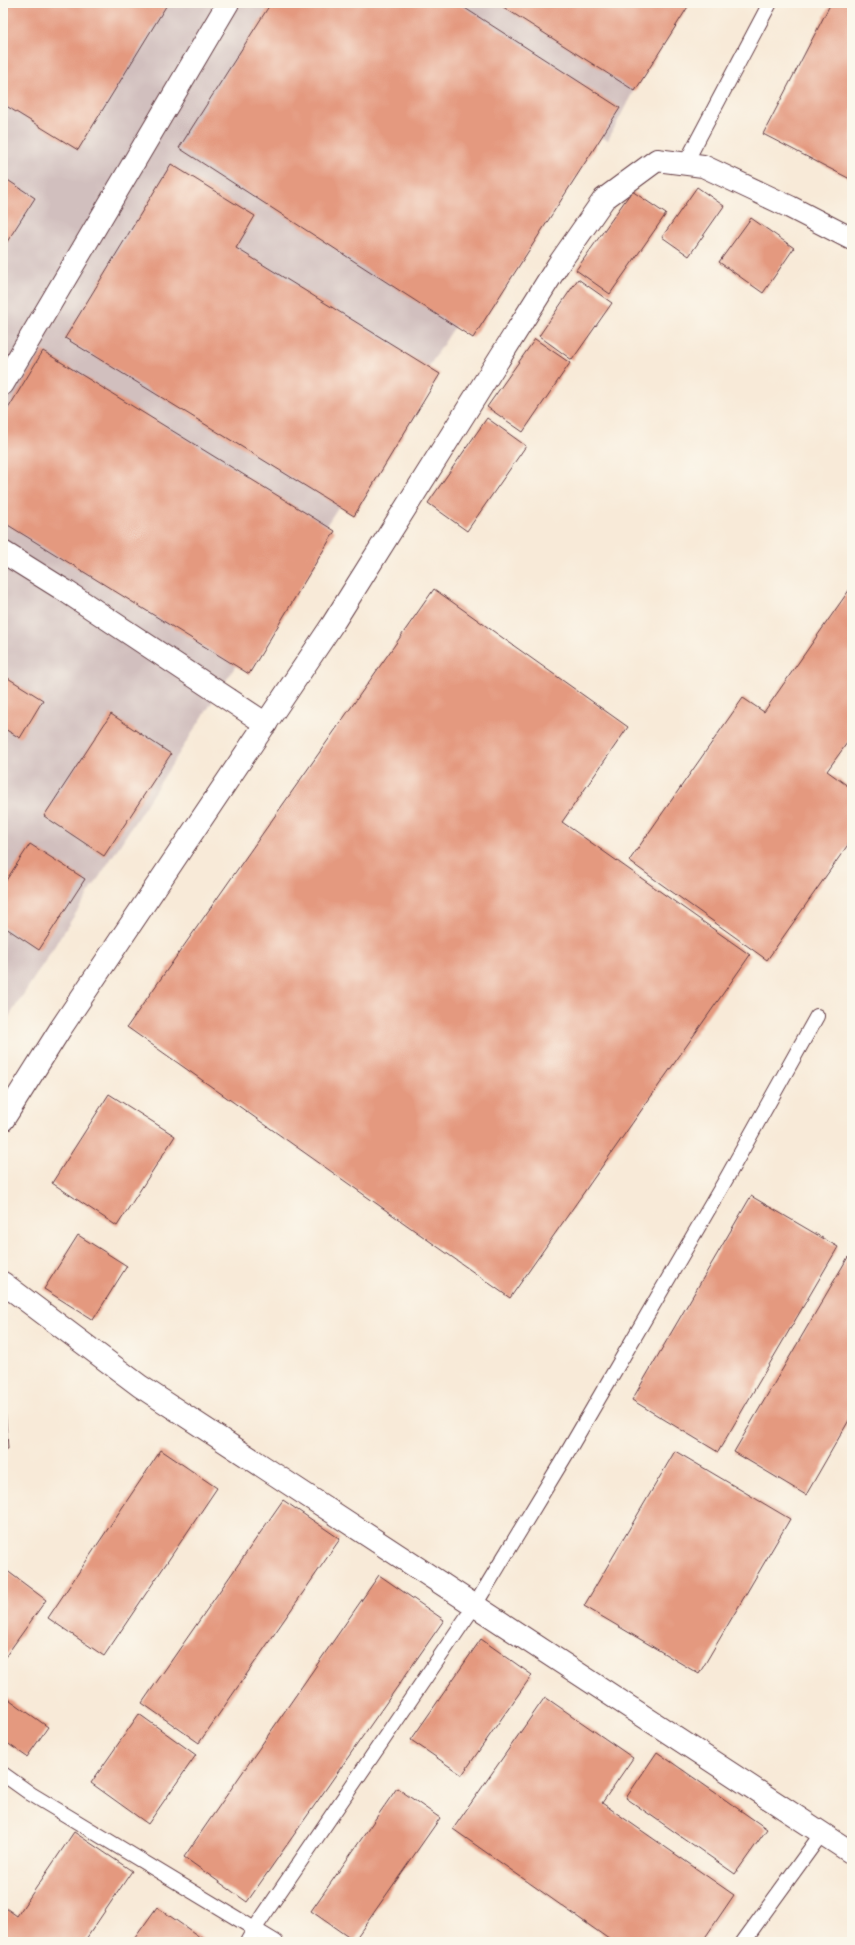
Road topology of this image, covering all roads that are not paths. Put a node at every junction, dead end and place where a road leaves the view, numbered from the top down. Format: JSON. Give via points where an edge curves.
{"nodes":[{"id":1,"x":228,"y":3,"type":"edge"},
{"id":2,"x":770,"y":3,"type":"edge"},
{"id":3,"x":685,"y":164,"type":"junction"},
{"id":4,"x":852,"y":239,"type":"edge"},
{"id":5,"x":3,"y":384,"type":"edge"},
{"id":6,"x":3,"y":552,"type":"edge"},
{"id":7,"x":266,"y":724,"type":"junction"},
{"id":8,"x":817,"y":1016,"type":"dead end"},
{"id":9,"x":3,"y":1120,"type":"edge"},
{"id":10,"x":3,"y":1283,"type":"edge"},
{"id":11,"x":475,"y":1605,"type":"junction"},
{"id":12,"x":3,"y":1774,"type":"edge"},
{"id":13,"x":822,"y":1833,"type":"junction"},
{"id":14,"x":852,"y":1853,"type":"edge"},
{"id":15,"x":255,"y":1928,"type":"junction"},
{"id":16,"x":247,"y":1942,"type":"edge"},
{"id":17,"x":276,"y":1942,"type":"edge"},
{"id":18,"x":743,"y":1942,"type":"edge"}],
"edges":[{"from":1,"to":5,"type":"street"},
{"from":2,"to":3,"type":"lane"},
{"from":3,"to":4,"type":"street","via":[[703,166]]},
{"from":3,"to":7,"type":"street","via":[[657,160],[604,199],[558,266],[332,625]]},
{"from":6,"to":7,"type":"street"},
{"from":7,"to":9,"type":"street","via":[[61,1028]]},
{"from":8,"to":11,"type":"lane","via":[[685,1249]]},
{"from":10,"to":11,"type":"street","via":[[140,1386]]},
{"from":11,"to":13,"type":"street"},
{"from":11,"to":15,"type":"lane"},
{"from":12,"to":15,"type":"lane","via":[[31,1794]]},
{"from":13,"to":14,"type":"street"},
{"from":13,"to":18,"type":"lane"},
{"from":15,"to":16,"type":"lane"},
{"from":15,"to":17,"type":"lane"}]}
